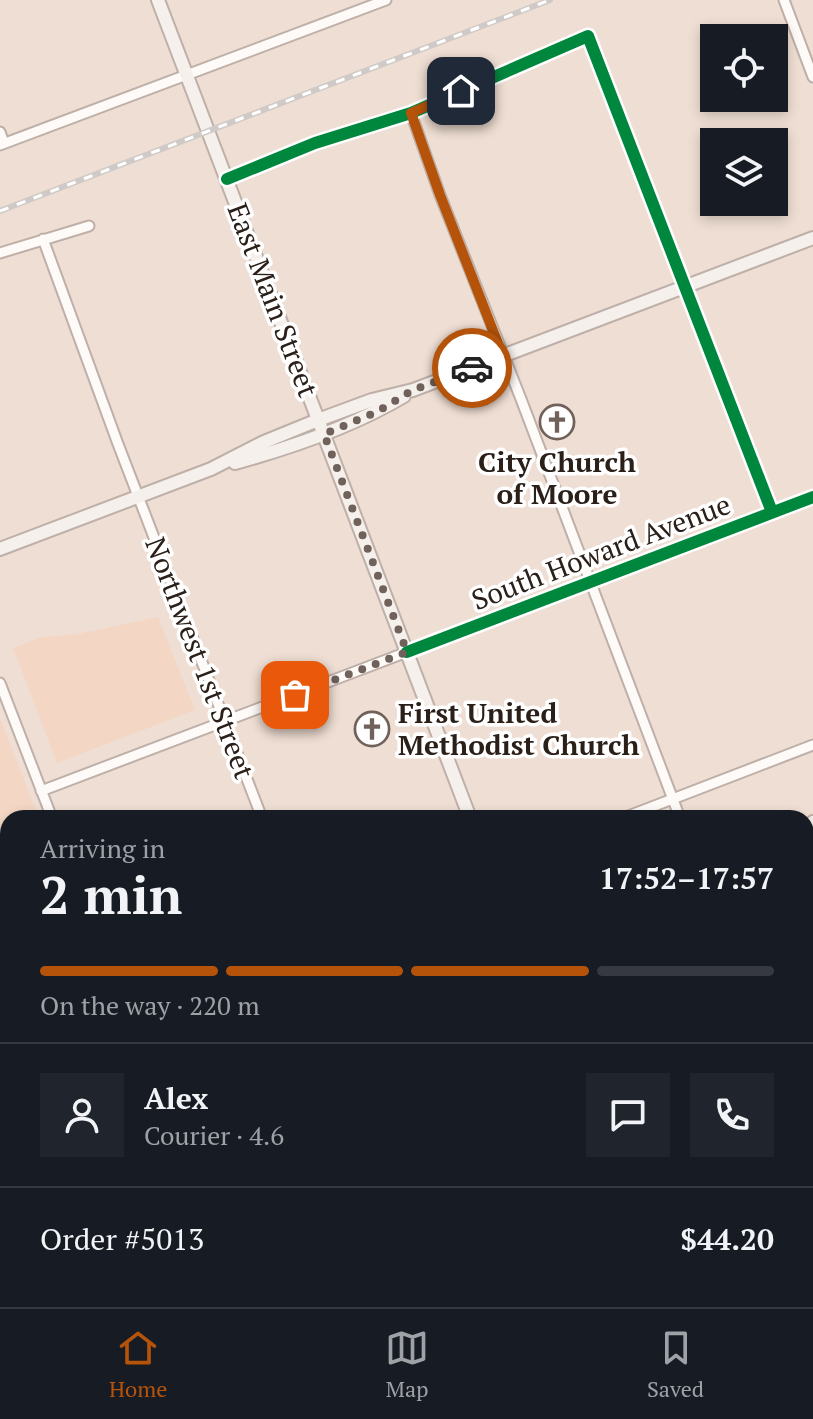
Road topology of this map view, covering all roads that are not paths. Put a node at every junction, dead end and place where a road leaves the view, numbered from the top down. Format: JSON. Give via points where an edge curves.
{"nodes":[{"id":1,"x":158,"y":0,"type":"edge"},
{"id":2,"x":386,"y":0,"type":"edge"},
{"id":3,"x":784,"y":0,"type":"edge"},
{"id":4,"x":367,"y":3,"type":"edge"},
{"id":5,"x":186,"y":74,"type":"junction"},
{"id":6,"x":813,"y":77,"type":"edge"},
{"id":7,"x":411,"y":113,"type":"junction"},
{"id":8,"x":0,"y":132,"type":"edge"},
{"id":9,"x":2,"y":144,"type":"edge"},
{"id":10,"x":227,"y":179,"type":"junction"},
{"id":11,"x":89,"y":226,"type":"dead end"},
{"id":12,"x":813,"y":238,"type":"edge"},
{"id":13,"x":43,"y":239,"type":"junction"},
{"id":14,"x":0,"y":253,"type":"edge"},
{"id":15,"x":684,"y":287,"type":"junction"},
{"id":16,"x":503,"y":356,"type":"junction"},
{"id":17,"x":413,"y":390,"type":"junction"},
{"id":18,"x":318,"y":420,"type":"junction"},
{"id":19,"x":324,"y":434,"type":"junction"},
{"id":20,"x":211,"y":469,"type":"junction"},
{"id":21,"x":138,"y":497,"type":"junction"},
{"id":22,"x":813,"y":497,"type":"edge"},
{"id":23,"x":772,"y":512,"type":"junction"},
{"id":24,"x":0,"y":549,"type":"edge"},
{"id":25,"x":590,"y":580,"type":"junction"},
{"id":26,"x":407,"y":652,"type":"junction"},
{"id":27,"x":0,"y":683,"type":"edge"},
{"id":28,"x":225,"y":721,"type":"junction"},
{"id":29,"x":813,"y":745,"type":"edge"},
{"id":30,"x":41,"y":791,"type":"junction"},
{"id":31,"x":673,"y":798,"type":"junction"},
{"id":32,"x":49,"y":810,"type":"edge"},
{"id":33,"x":259,"y":810,"type":"edge"},
{"id":34,"x":467,"y":810,"type":"edge"},
{"id":35,"x":643,"y":810,"type":"edge"},
{"id":36,"x":677,"y":810,"type":"edge"}],
"edges":[{"from":1,"to":5,"type":"main road","name":"East Main Street"},
{"from":2,"to":4,"type":"street"},
{"from":3,"to":6,"type":"street"},
{"from":4,"to":5,"type":"street"},
{"from":5,"to":9,"type":"street"},
{"from":5,"to":10,"type":"main road","name":"East Main Street"},
{"from":7,"to":10,"type":"street","via":[[338,134]]},
{"from":7,"to":15,"type":"street","via":[[588,36]]},
{"from":7,"to":16,"type":"street"},
{"from":8,"to":9,"type":"street"},
{"from":10,"to":18,"type":"main road","name":"East Main Street"},
{"from":11,"to":13,"type":"street"},
{"from":12,"to":15,"type":"main road"},
{"from":13,"to":14,"type":"street"},
{"from":13,"to":21,"type":"street","name":"Northwest 1st Street"},
{"from":15,"to":16,"type":"main road"},
{"from":15,"to":23,"type":"street"},
{"from":16,"to":17,"type":"main road"},
{"from":16,"to":25,"type":"street"},
{"from":17,"to":18,"type":"main road"},
{"from":17,"to":19,"type":"main road"},
{"from":18,"to":19,"type":"main road","name":"East Main Street"},
{"from":18,"to":20,"type":"main road"},
{"from":19,"to":20,"type":"main road"},
{"from":19,"to":26,"type":"main road","name":"East Main Street"},
{"from":20,"to":21,"type":"main road"},
{"from":21,"to":24,"type":"main road"},
{"from":21,"to":28,"type":"street","name":"Northwest 1st Street"},
{"from":22,"to":23,"type":"street","name":"South Howard Avenue"},
{"from":23,"to":25,"type":"street","name":"South Howard Avenue"},
{"from":25,"to":26,"type":"street","name":"South Howard Avenue"},
{"from":25,"to":31,"type":"street"},
{"from":26,"to":28,"type":"street"},
{"from":26,"to":34,"type":"main road","name":"East Main Street"},
{"from":27,"to":30,"type":"street"},
{"from":28,"to":30,"type":"street"},
{"from":28,"to":33,"type":"street","name":"Northwest 1st Street"},
{"from":29,"to":31,"type":"street"},
{"from":30,"to":32,"type":"street"},
{"from":31,"to":35,"type":"street"},
{"from":31,"to":36,"type":"street"}]}
